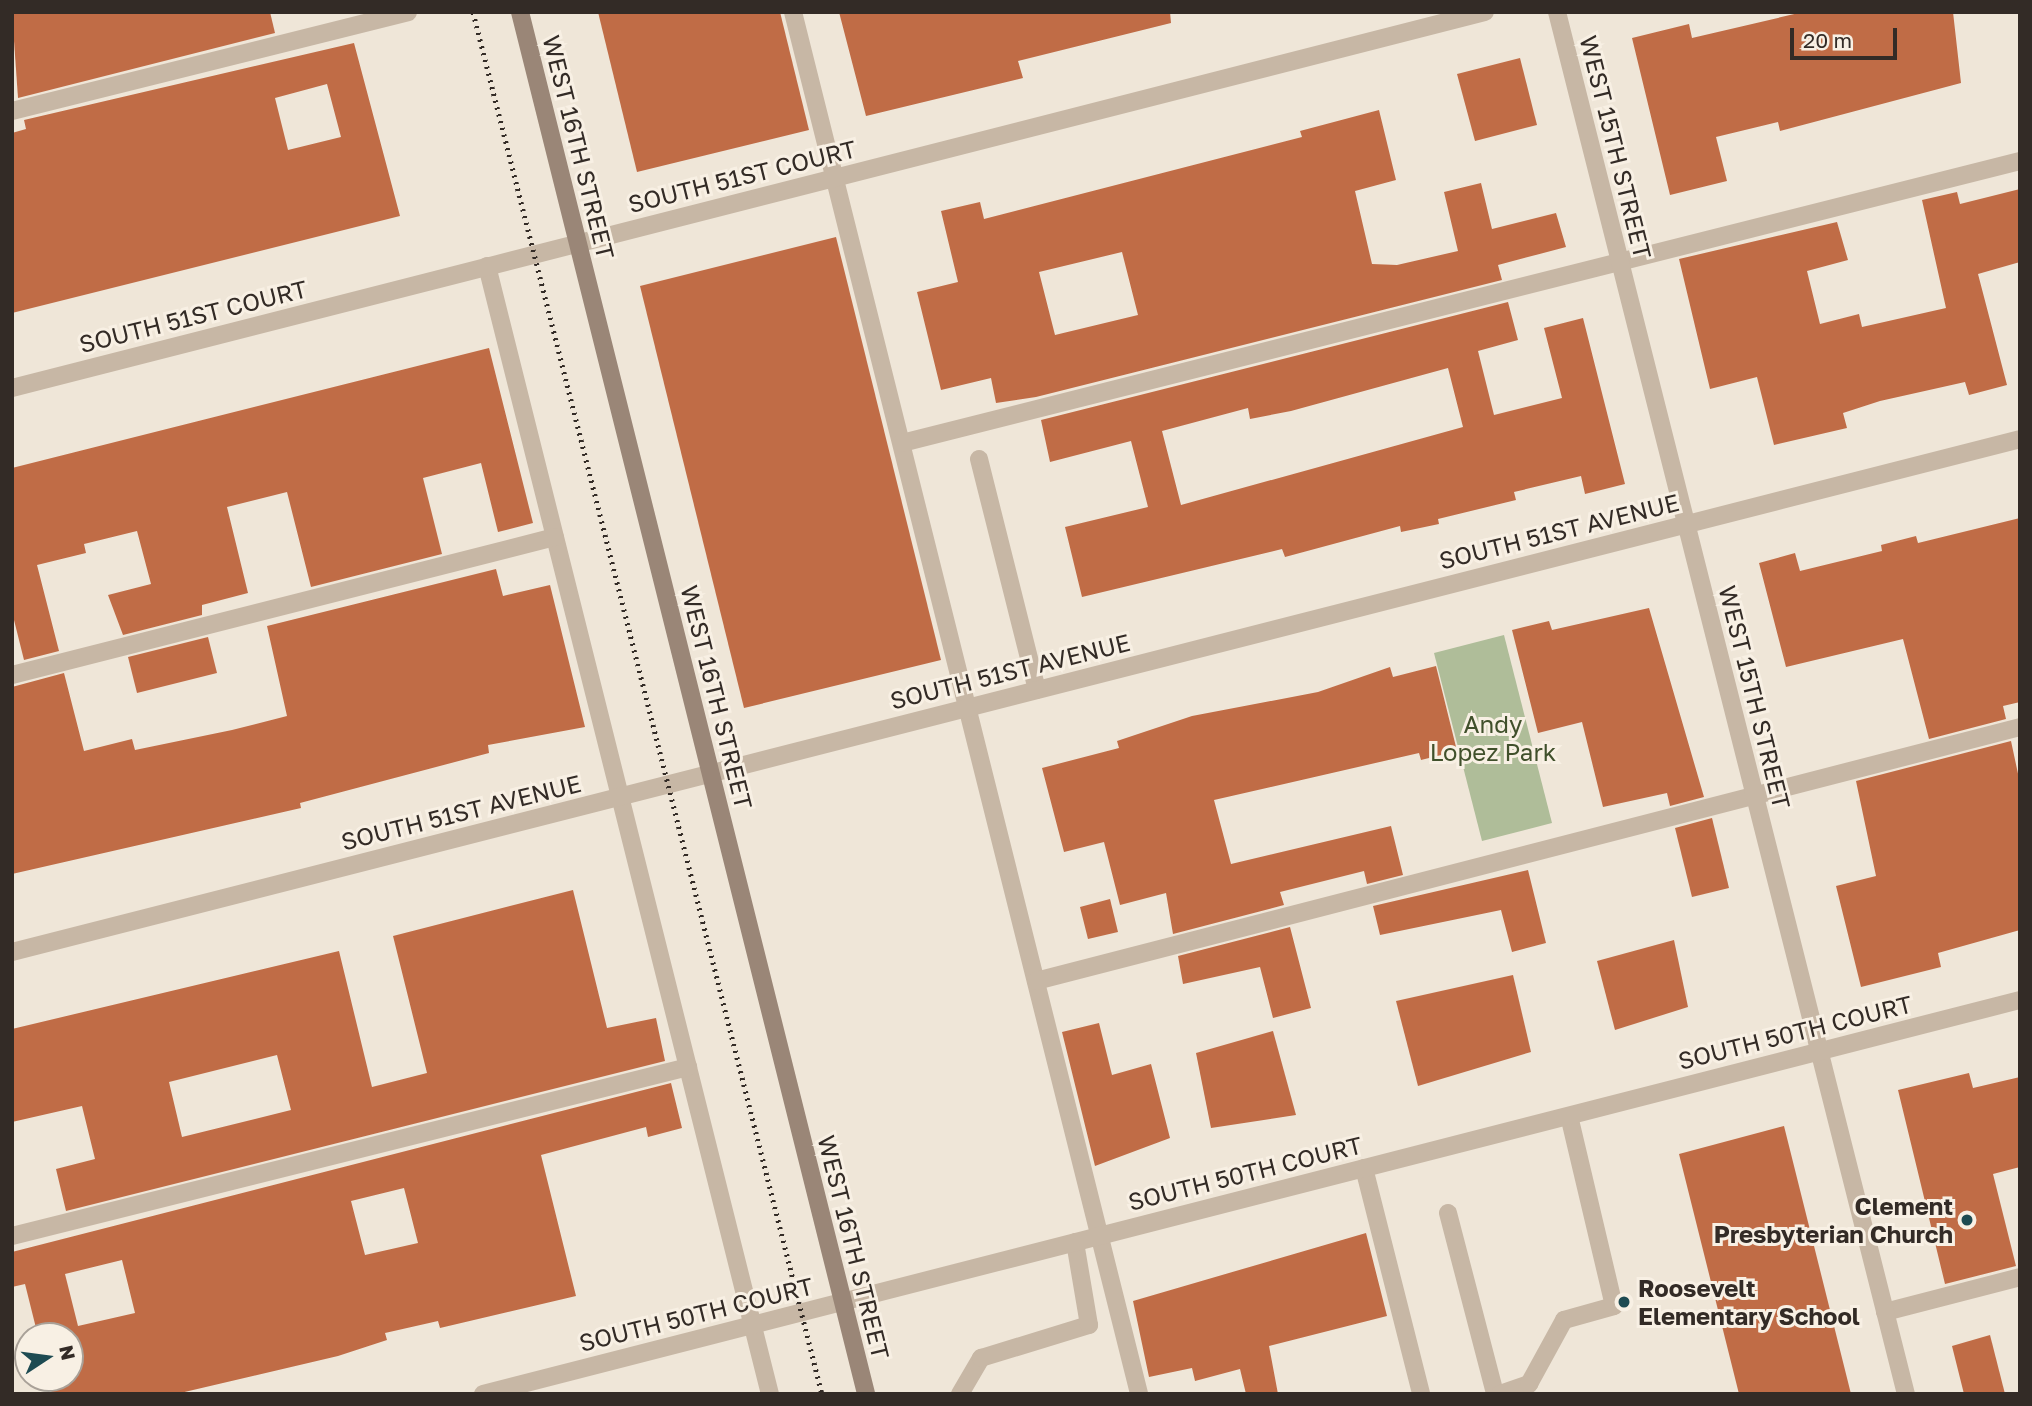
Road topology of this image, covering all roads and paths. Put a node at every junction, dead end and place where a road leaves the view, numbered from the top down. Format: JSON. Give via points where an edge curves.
{"nodes":[{"id":1,"x":408,"y":12,"type":"edge"},
{"id":2,"x":520,"y":12,"type":"edge"},
{"id":3,"x":793,"y":12,"type":"edge"},
{"id":4,"x":1485,"y":12,"type":"edge"},
{"id":5,"x":1557,"y":12,"type":"edge"},
{"id":6,"x":12,"y":111,"type":"edge"},
{"id":7,"x":2020,"y":161,"type":"edge"},
{"id":8,"x":835,"y":178,"type":"junction"},
{"id":9,"x":578,"y":243,"type":"junction"},
{"id":10,"x":1620,"y":260,"type":"junction"},
{"id":11,"x":488,"y":267,"type":"junction"},
{"id":12,"x":12,"y":388,"type":"edge"},
{"id":13,"x":2020,"y":439,"type":"edge"},
{"id":14,"x":902,"y":443,"type":"junction"},
{"id":15,"x":979,"y":459,"type":"dead end"},
{"id":16,"x":1686,"y":524,"type":"junction"},
{"id":17,"x":555,"y":537,"type":"junction"},
{"id":18,"x":12,"y":675,"type":"edge"},
{"id":19,"x":1037,"y":690,"type":"junction"},
{"id":20,"x":967,"y":707,"type":"junction"},
{"id":21,"x":2020,"y":727,"type":"edge"},
{"id":22,"x":710,"y":773,"type":"junction"},
{"id":23,"x":1755,"y":795,"type":"junction"},
{"id":24,"x":620,"y":796,"type":"junction"},
{"id":25,"x":12,"y":951,"type":"edge"},
{"id":26,"x":1036,"y":981,"type":"junction"},
{"id":27,"x":2020,"y":1000,"type":"edge"},
{"id":28,"x":1820,"y":1051,"type":"junction"},
{"id":29,"x":688,"y":1067,"type":"junction"},
{"id":30,"x":1569,"y":1116,"type":"junction"},
{"id":31,"x":1364,"y":1168,"type":"junction"},
{"id":32,"x":1448,"y":1213,"type":"dead end"},
{"id":33,"x":12,"y":1236,"type":"edge"},
{"id":34,"x":1100,"y":1236,"type":"junction"},
{"id":35,"x":1075,"y":1242,"type":"junction"},
{"id":36,"x":2020,"y":1277,"type":"edge"},
{"id":37,"x":843,"y":1301,"type":"junction"},
{"id":38,"x":1885,"y":1312,"type":"junction"},
{"id":39,"x":752,"y":1325,"type":"junction"},
{"id":40,"x":483,"y":1394,"type":"edge"},
{"id":41,"x":770,"y":1394,"type":"edge"},
{"id":42,"x":866,"y":1394,"type":"edge"},
{"id":43,"x":960,"y":1394,"type":"edge"},
{"id":44,"x":1139,"y":1394,"type":"edge"},
{"id":45,"x":1421,"y":1394,"type":"edge"},
{"id":46,"x":1498,"y":1394,"type":"edge"},
{"id":47,"x":1906,"y":1394,"type":"edge"}],
"edges":[{"from":1,"to":6,"type":"street"},
{"from":2,"to":9,"type":"street","name":"WEST 16TH STREET"},
{"from":3,"to":8,"type":"street"},
{"from":4,"to":8,"type":"street","name":"SOUTH 51ST COURT"},
{"from":5,"to":10,"type":"street","name":"WEST 15TH STREET"},
{"from":7,"to":10,"type":"street"},
{"from":8,"to":9,"type":"street","name":"SOUTH 51ST COURT"},
{"from":8,"to":14,"type":"street"},
{"from":9,"to":11,"type":"street","name":"SOUTH 51ST COURT"},
{"from":9,"to":22,"type":"street","name":"WEST 16TH STREET"},
{"from":10,"to":14,"type":"street"},
{"from":10,"to":16,"type":"street","name":"WEST 15TH STREET"},
{"from":11,"to":12,"type":"street","name":"SOUTH 51ST COURT"},
{"from":11,"to":17,"type":"street"},
{"from":13,"to":16,"type":"street","name":"SOUTH 51ST AVENUE"},
{"from":14,"to":20,"type":"street"},
{"from":15,"to":19,"type":"street"},
{"from":16,"to":19,"type":"street","name":"SOUTH 51ST AVENUE"},
{"from":16,"to":23,"type":"street","name":"WEST 15TH STREET"},
{"from":17,"to":18,"type":"street"},
{"from":17,"to":24,"type":"street"},
{"from":19,"to":20,"type":"street","name":"SOUTH 51ST AVENUE"},
{"from":20,"to":22,"type":"street","name":"SOUTH 51ST AVENUE"},
{"from":20,"to":26,"type":"street"},
{"from":21,"to":23,"type":"street"},
{"from":22,"to":24,"type":"street","name":"SOUTH 51ST AVENUE"},
{"from":22,"to":37,"type":"street","name":"WEST 16TH STREET"},
{"from":23,"to":26,"type":"street"},
{"from":23,"to":28,"type":"street","name":"WEST 15TH STREET"},
{"from":24,"to":25,"type":"street","name":"SOUTH 51ST AVENUE"},
{"from":24,"to":29,"type":"street"},
{"from":26,"to":34,"type":"street"},
{"from":27,"to":28,"type":"street","name":"SOUTH 50TH COURT"},
{"from":28,"to":30,"type":"street","name":"SOUTH 50TH COURT"},
{"from":28,"to":38,"type":"street","name":"WEST 15TH STREET"},
{"from":29,"to":33,"type":"street"},
{"from":29,"to":39,"type":"street"},
{"from":30,"to":31,"type":"street","name":"SOUTH 50TH COURT"},
{"from":30,"to":46,"type":"street","via":[[1614,1306],[1564,1320],[1529,1384]]},
{"from":31,"to":34,"type":"street","name":"SOUTH 50TH COURT"},
{"from":31,"to":45,"type":"street"},
{"from":32,"to":46,"type":"street"},
{"from":34,"to":35,"type":"street","name":"SOUTH 50TH COURT"},
{"from":34,"to":44,"type":"street"},
{"from":35,"to":37,"type":"street","name":"SOUTH 50TH COURT"},
{"from":35,"to":43,"type":"street","via":[[1089,1325],[981,1358]]},
{"from":36,"to":38,"type":"street"},
{"from":37,"to":39,"type":"street","name":"SOUTH 50TH COURT"},
{"from":37,"to":42,"type":"street","name":"WEST 16TH STREET"},
{"from":38,"to":47,"type":"street","name":"WEST 15TH STREET"},
{"from":39,"to":40,"type":"street","name":"SOUTH 50TH COURT"},
{"from":39,"to":41,"type":"street"}]}
